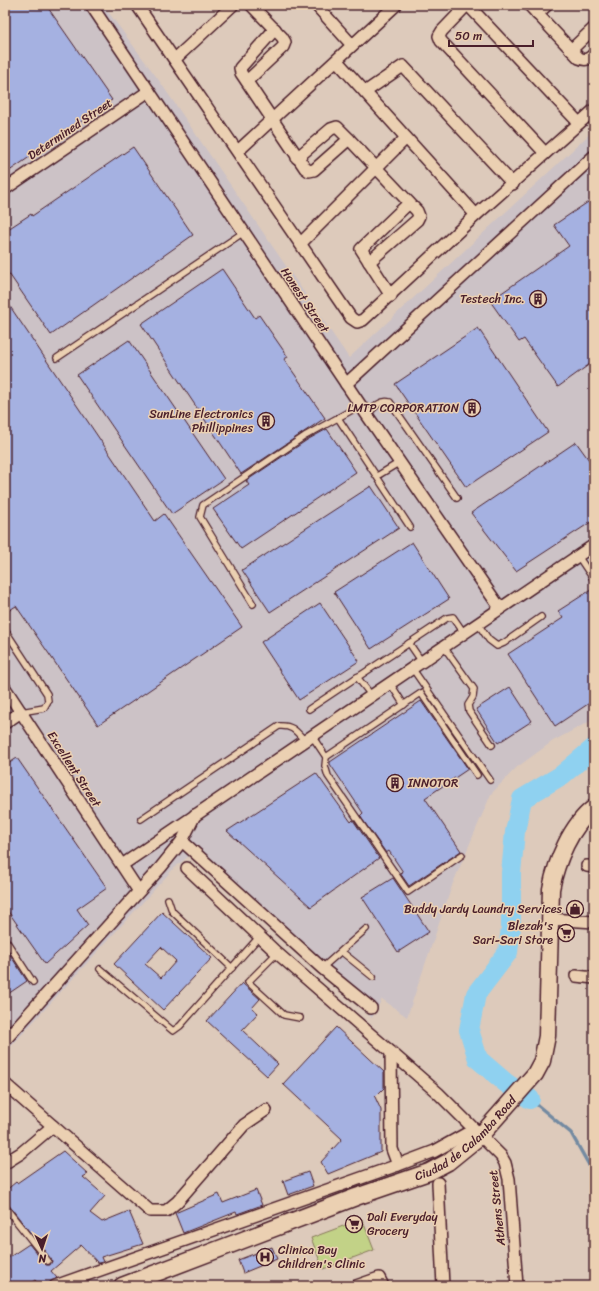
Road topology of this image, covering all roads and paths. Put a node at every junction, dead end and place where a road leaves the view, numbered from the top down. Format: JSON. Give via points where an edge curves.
{"nodes":[{"id":1,"x":91,"y":5,"type":"edge"},
{"id":2,"x":137,"y":5,"type":"edge"},
{"id":3,"x":233,"y":5,"type":"edge"},
{"id":4,"x":251,"y":5,"type":"edge"},
{"id":5,"x":316,"y":5,"type":"edge"},
{"id":6,"x":468,"y":5,"type":"edge"},
{"id":7,"x":529,"y":5,"type":"edge"},
{"id":8,"x":547,"y":5,"type":"edge"},
{"id":9,"x":389,"y":7,"type":"edge"},
{"id":10,"x":537,"y":14,"type":"junction"},
{"id":11,"x":594,"y":28,"type":"edge"},
{"id":12,"x":275,"y":29,"type":"junction"},
{"id":13,"x":352,"y":45,"type":"junction"},
{"id":14,"x":571,"y":50,"type":"junction"},
{"id":15,"x":594,"y":54,"type":"edge"},
{"id":16,"x":175,"y":59,"type":"junction"},
{"id":17,"x":337,"y":61,"type":"junction"},
{"id":18,"x":247,"y":81,"type":"junction"},
{"id":19,"x":149,"y":91,"type":"junction"},
{"id":20,"x":365,"y":92,"type":"junction"},
{"id":21,"x":594,"y":110,"type":"edge"},
{"id":22,"x":273,"y":120,"type":"junction"},
{"id":23,"x":579,"y":123,"type":"junction"},
{"id":24,"x":406,"y":138,"type":"junction"},
{"id":25,"x":349,"y":139,"type":"junction"},
{"id":26,"x":238,"y":151,"type":"junction"},
{"id":27,"x":546,"y":153,"type":"junction"},
{"id":28,"x":594,"y":156,"type":"edge"},
{"id":29,"x":297,"y":158,"type":"junction"},
{"id":30,"x":376,"y":166,"type":"junction"},
{"id":31,"x":513,"y":184,"type":"junction"},
{"id":32,"x":5,"y":189,"type":"edge"},
{"id":33,"x":409,"y":203,"type":"junction"},
{"id":34,"x":476,"y":215,"type":"junction"},
{"id":35,"x":244,"y":232,"type":"junction"},
{"id":36,"x":301,"y":243,"type":"junction"},
{"id":37,"x":369,"y":262,"type":"junction"},
{"id":38,"x":391,"y":296,"type":"junction"},
{"id":39,"x":57,"y":358,"type":"dead end"},
{"id":40,"x":346,"y":384,"type":"junction"},
{"id":41,"x":364,"y":410,"type":"junction"},
{"id":42,"x":338,"y":418,"type":"junction"},
{"id":43,"x":400,"y":462,"type":"junction"},
{"id":44,"x":377,"y":476,"type":"junction"},
{"id":45,"x":457,"y":498,"type":"dead end"},
{"id":46,"x":410,"y":527,"type":"dead end"},
{"id":47,"x":594,"y":545,"type":"edge"},
{"id":48,"x":578,"y":556,"type":"junction"},
{"id":49,"x":594,"y":580,"type":"edge"},
{"id":50,"x":253,"y":604,"type":"dead end"},
{"id":51,"x":500,"y":608,"type":"junction"},
{"id":52,"x":541,"y":617,"type":"dead end"},
{"id":53,"x":478,"y":624,"type":"junction"},
{"id":54,"x":5,"y":630,"type":"edge"},
{"id":55,"x":464,"y":633,"type":"junction"},
{"id":56,"x":408,"y":643,"type":"junction"},
{"id":57,"x":444,"y":647,"type":"junction"},
{"id":58,"x":422,"y":662,"type":"junction"},
{"id":59,"x":412,"y":668,"type":"junction"},
{"id":60,"x":357,"y":677,"type":"junction"},
{"id":61,"x":390,"y":683,"type":"junction"},
{"id":62,"x":5,"y":688,"type":"edge"},
{"id":63,"x":371,"y":695,"type":"junction"},
{"id":64,"x":404,"y":704,"type":"junction"},
{"id":65,"x":309,"y":709,"type":"dead end"},
{"id":66,"x":21,"y":712,"type":"junction"},
{"id":67,"x":5,"y":722,"type":"edge"},
{"id":68,"x":308,"y":738,"type":"junction"},
{"id":69,"x":492,"y":745,"type":"dead end"},
{"id":70,"x":326,"y":757,"type":"junction"},
{"id":71,"x":477,"y":775,"type":"dead end"},
{"id":72,"x":490,"y":780,"type":"dead end"},
{"id":73,"x":594,"y":808,"type":"edge"},
{"id":74,"x":195,"y":814,"type":"junction"},
{"id":75,"x":141,"y":819,"type":"dead end"},
{"id":76,"x":182,"y":841,"type":"junction"},
{"id":77,"x":462,"y":856,"type":"dead end"},
{"id":78,"x":122,"y":865,"type":"junction"},
{"id":79,"x":188,"y":868,"type":"dead end"},
{"id":80,"x":138,"y":890,"type":"junction"},
{"id":81,"x":168,"y":899,"type":"dead end"},
{"id":82,"x":550,"y":919,"type":"junction"},
{"id":83,"x":594,"y":922,"type":"edge"},
{"id":84,"x":366,"y":929,"type":"dead end"},
{"id":85,"x":259,"y":937,"type":"junction"},
{"id":86,"x":5,"y":939,"type":"edge"},
{"id":87,"x":342,"y":952,"type":"junction"},
{"id":88,"x":277,"y":953,"type":"junction"},
{"id":89,"x":232,"y":968,"type":"junction"},
{"id":90,"x":322,"y":968,"type":"junction"},
{"id":91,"x":100,"y":969,"type":"dead end"},
{"id":92,"x":576,"y":976,"type":"dead end"},
{"id":93,"x":374,"y":977,"type":"dead end"},
{"id":94,"x":594,"y":978,"type":"edge"},
{"id":95,"x":33,"y":982,"type":"dead end"},
{"id":96,"x":371,"y":1008,"type":"dead end"},
{"id":97,"x":300,"y":1018,"type":"dead end"},
{"id":98,"x":5,"y":1040,"type":"edge"},
{"id":99,"x":391,"y":1052,"type":"junction"},
{"id":100,"x":5,"y":1084,"type":"edge"},
{"id":101,"x":266,"y":1110,"type":"dead end"},
{"id":102,"x":52,"y":1126,"type":"junction"},
{"id":103,"x":477,"y":1133,"type":"junction"},
{"id":104,"x":5,"y":1163,"type":"edge"},
{"id":105,"x":398,"y":1165,"type":"junction"},
{"id":106,"x":438,"y":1184,"type":"dead end"},
{"id":107,"x":5,"y":1207,"type":"edge"},
{"id":108,"x":48,"y":1261,"type":"dead end"},
{"id":109,"x":55,"y":1286,"type":"edge"},
{"id":110,"x":122,"y":1286,"type":"edge"},
{"id":111,"x":356,"y":1286,"type":"edge"},
{"id":112,"x":384,"y":1286,"type":"edge"},
{"id":113,"x":443,"y":1286,"type":"edge"},
{"id":114,"x":517,"y":1286,"type":"edge"}],
"edges":[{"from":1,"to":19,"type":"street","name":"Honest Street"},
{"from":2,"to":16,"type":"street"},
{"from":3,"to":16,"type":"street"},
{"from":4,"to":12,"type":"street"},
{"from":5,"to":13,"type":"street"},
{"from":6,"to":23,"type":"street"},
{"from":6,"to":27,"type":"street","via":[[442,31],[439,36],[441,41]]},
{"from":7,"to":10,"type":"street"},
{"from":8,"to":10,"type":"street"},
{"from":9,"to":13,"type":"street"},
{"from":10,"to":14,"type":"street"},
{"from":11,"to":14,"type":"street"},
{"from":12,"to":18,"type":"street","via":[[240,68]]},
{"from":12,"to":18,"type":"street","via":[[285,42],[283,47]]},
{"from":13,"to":17,"type":"street"},
{"from":14,"to":15,"type":"street","via":[[584,60]]},
{"from":16,"to":26,"type":"street"},
{"from":17,"to":20,"type":"street"},
{"from":17,"to":22,"type":"street"},
{"from":18,"to":22,"type":"street"},
{"from":19,"to":32,"type":"street","name":"Determined Street"},
{"from":19,"to":35,"type":"street","name":"Honest Street"},
{"from":20,"to":24,"type":"street"},
{"from":20,"to":31,"type":"street","via":[[403,66]]},
{"from":21,"to":23,"type":"street"},
{"from":22,"to":26,"type":"street"},
{"from":22,"to":29,"type":"street"},
{"from":23,"to":27,"type":"street"},
{"from":24,"to":30,"type":"street"},
{"from":24,"to":34,"type":"street"},
{"from":25,"to":29,"type":"street","via":[[337,127],[331,129]]},
{"from":25,"to":29,"type":"street","via":[[314,170],[309,171]]},
{"from":25,"to":30,"type":"street"},
{"from":26,"to":36,"type":"street"},
{"from":27,"to":31,"type":"street"},
{"from":28,"to":40,"type":"street"},
{"from":30,"to":33,"type":"street"},
{"from":30,"to":36,"type":"street"},
{"from":31,"to":34,"type":"street"},
{"from":33,"to":37,"type":"street","via":[[361,249]]},
{"from":33,"to":37,"type":"street","via":[[417,211],[417,220]]},
{"from":34,"to":38,"type":"street"},
{"from":35,"to":39,"type":"lane"},
{"from":35,"to":40,"type":"street","name":"Honest Street"},
{"from":36,"to":38,"type":"street","via":[[357,322],[363,320]]},
{"from":37,"to":38,"type":"street"},
{"from":40,"to":41,"type":"street","name":"Honest Street"},
{"from":41,"to":42,"type":"lane"},
{"from":41,"to":43,"type":"street","name":"Honest Street"},
{"from":41,"to":45,"type":"lane","via":[[379,403],[390,402]]},
{"from":42,"to":44,"type":"lane"},
{"from":42,"to":50,"type":"lane","via":[[305,436],[203,505],[200,517]]},
{"from":43,"to":44,"type":"lane"},
{"from":43,"to":51,"type":"street","name":"Honest Street"},
{"from":44,"to":46,"type":"lane"},
{"from":47,"to":48,"type":"street"},
{"from":48,"to":49,"type":"lane"},
{"from":48,"to":51,"type":"street"},
{"from":51,"to":53,"type":"street"},
{"from":52,"to":53,"type":"lane","via":[[497,646],[489,640]]},
{"from":53,"to":55,"type":"street"},
{"from":54,"to":66,"type":"lane","via":[[47,694],[48,701],[44,708]]},
{"from":55,"to":56,"type":"lane","via":[[451,616]]},
{"from":55,"to":57,"type":"street"},
{"from":56,"to":58,"type":"lane"},
{"from":56,"to":60,"type":"lane"},
{"from":57,"to":58,"type":"street"},
{"from":57,"to":69,"type":"lane","via":[[474,689],[468,705],[469,711]]},
{"from":58,"to":59,"type":"street"},
{"from":59,"to":61,"type":"street"},
{"from":59,"to":72,"type":"lane"},
{"from":60,"to":63,"type":"lane"},
{"from":60,"to":65,"type":"lane"},
{"from":61,"to":63,"type":"street"},
{"from":61,"to":64,"type":"lane"},
{"from":62,"to":66,"type":"street","name":"Excellent Street"},
{"from":63,"to":68,"type":"street"},
{"from":64,"to":70,"type":"lane"},
{"from":64,"to":71,"type":"lane","via":[[421,693]]},
{"from":66,"to":67,"type":"street"},
{"from":66,"to":78,"type":"street","name":"Excellent Street"},
{"from":68,"to":70,"type":"lane"},
{"from":68,"to":74,"type":"street"},
{"from":68,"to":75,"type":"lane","via":[[287,725],[279,726]]},
{"from":70,"to":77,"type":"lane","via":[[328,776],[408,892]]},
{"from":73,"to":82,"type":"main road","name":"Ciudad de Calamba Road","via":[[574,831],[558,865],[551,889]]},
{"from":74,"to":76,"type":"street"},
{"from":74,"to":78,"type":"street"},
{"from":76,"to":80,"type":"street"},
{"from":76,"to":90,"type":"street"},
{"from":78,"to":80,"type":"street","name":"Excellent Street"},
{"from":79,"to":85,"type":"street","name":"Athens Street"},
{"from":80,"to":98,"type":"street"},
{"from":81,"to":89,"type":"lane","via":[[172,911]]},
{"from":82,"to":83,"type":"street"},
{"from":82,"to":103,"type":"main road","name":"Ciudad de Calamba Road","via":[[547,1036],[542,1061],[535,1074],[497,1119]]},
{"from":84,"to":87,"type":"lane"},
{"from":85,"to":88,"type":"street","name":"Athens Street"},
{"from":85,"to":89,"type":"lane"},
{"from":86,"to":95,"type":"lane"},
{"from":87,"to":90,"type":"lane"},
{"from":87,"to":93,"type":"lane"},
{"from":88,"to":97,"type":"lane","via":[[248,982],[284,1015]]},
{"from":88,"to":99,"type":"street","name":"Athens Street"},
{"from":89,"to":91,"type":"lane","via":[[173,1031]]},
{"from":90,"to":96,"type":"street"},
{"from":92,"to":94,"type":"street"},
{"from":99,"to":103,"type":"street","name":"Athens Street","via":[[438,1093]]},
{"from":99,"to":105,"type":"street","via":[[392,1149]]},
{"from":100,"to":102,"type":"street"},
{"from":101,"to":102,"type":"street","via":[[244,1125],[178,1202],[166,1210],[150,1211]]},
{"from":102,"to":104,"type":"street"},
{"from":103,"to":105,"type":"street"},
{"from":103,"to":110,"type":"main road","name":"Ciudad de Calamba Road","via":[[448,1162],[429,1172]]},
{"from":103,"to":114,"type":"street","name":"Athens Street","via":[[501,1156],[508,1171]]},
{"from":105,"to":109,"type":"street"},
{"from":106,"to":113,"type":"street"},
{"from":107,"to":108,"type":"lane"},
{"from":111,"to":112,"type":"street","via":[[379,1278]]}]}
